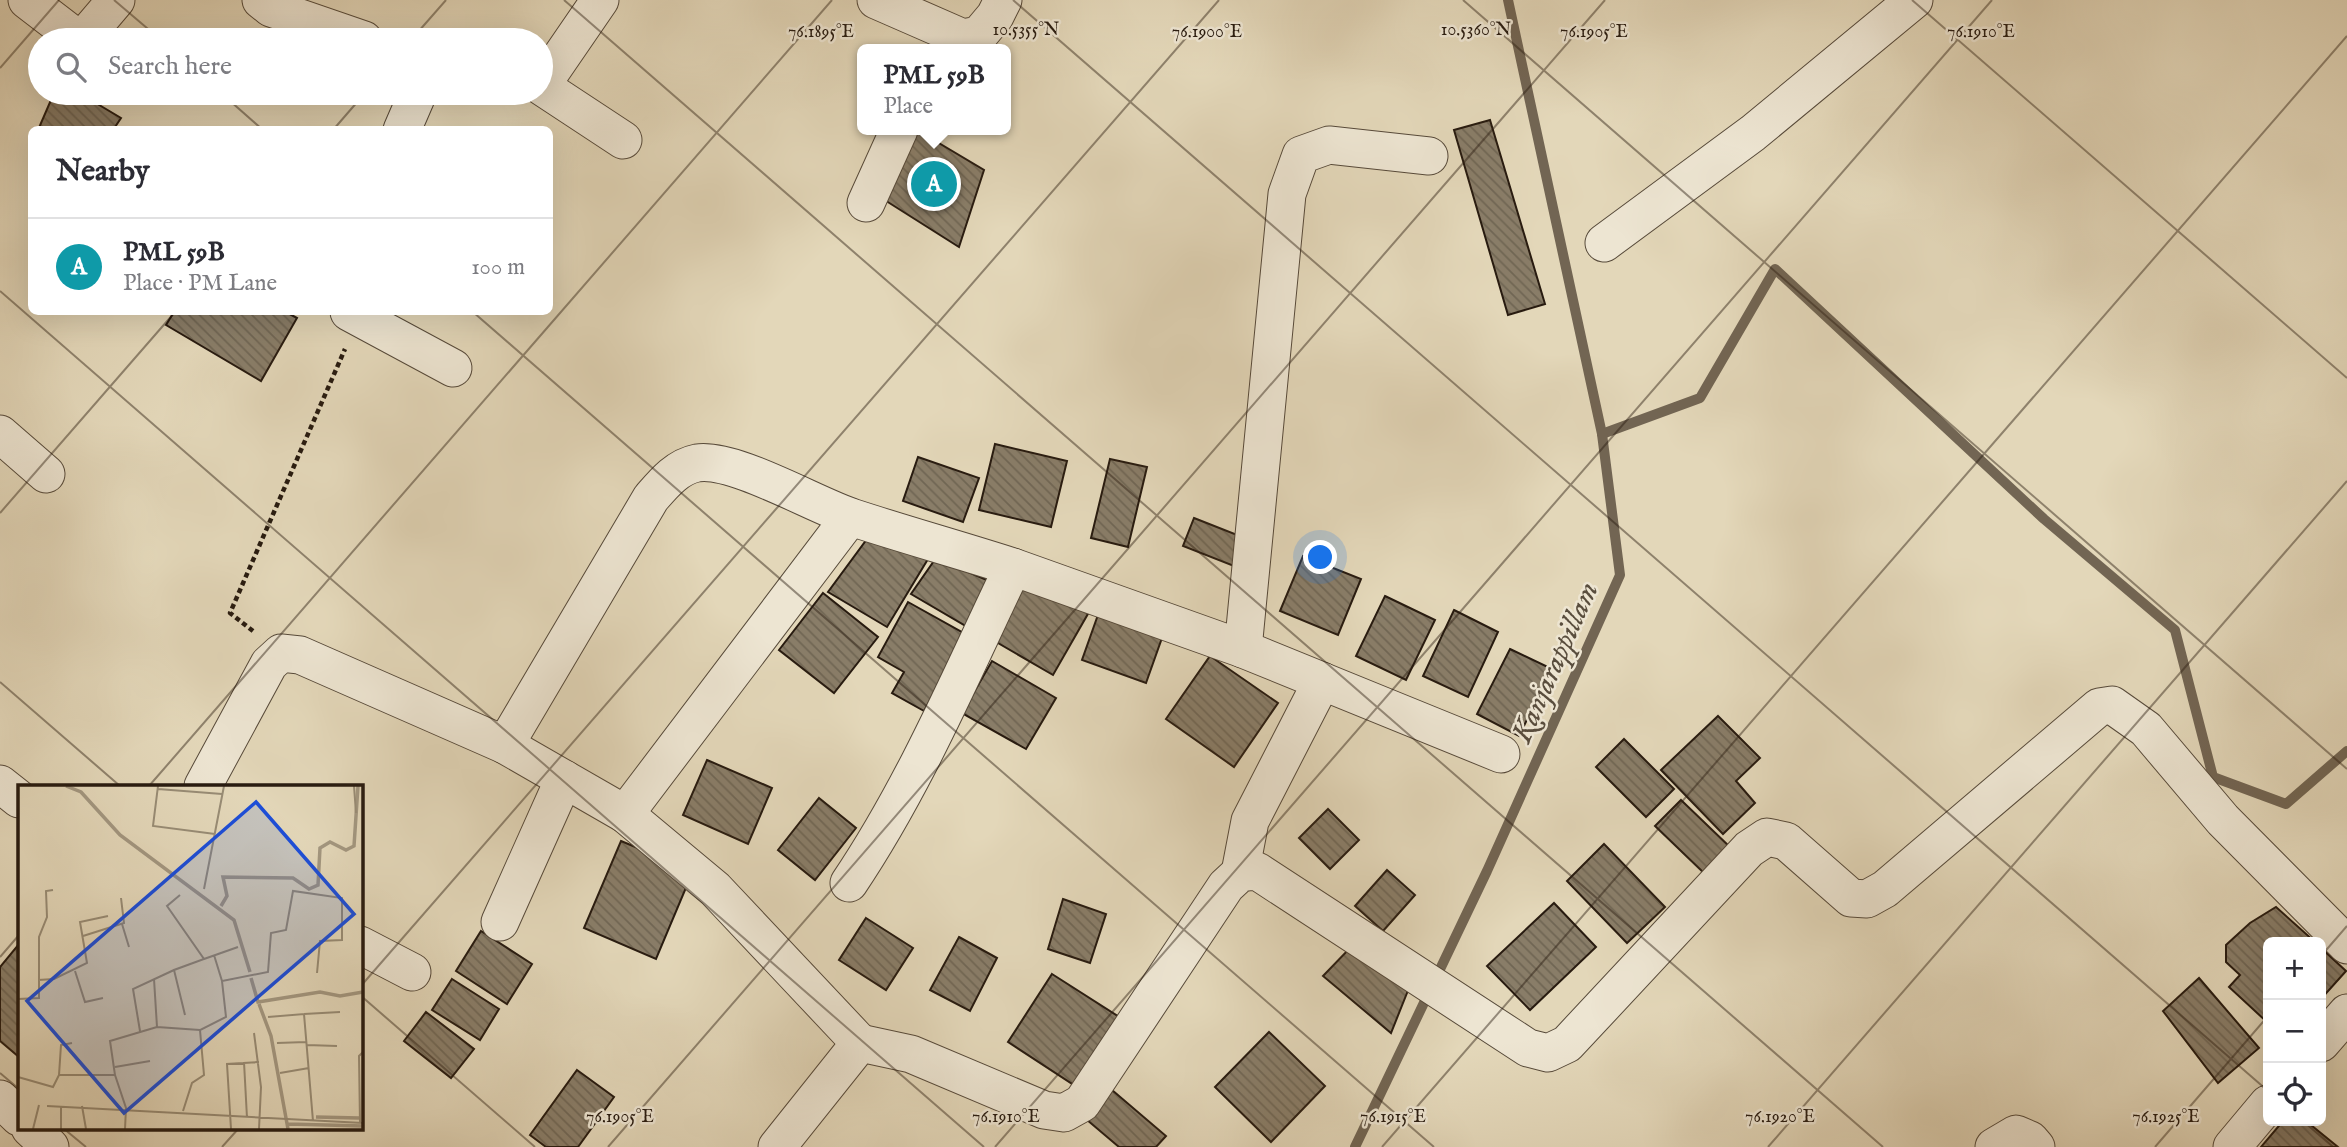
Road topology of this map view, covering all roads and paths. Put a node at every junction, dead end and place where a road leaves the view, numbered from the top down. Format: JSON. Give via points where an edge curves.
{"nodes":[{"id":1,"x":27,"y":0,"type":"edge"},
{"id":2,"x":116,"y":0,"type":"edge"},
{"id":3,"x":261,"y":0,"type":"edge"},
{"id":4,"x":600,"y":0,"type":"edge"},
{"id":5,"x":876,"y":0,"type":"edge"},
{"id":6,"x":1003,"y":0,"type":"edge"},
{"id":7,"x":1914,"y":0,"type":"edge"},
{"id":8,"x":64,"y":28,"type":"edge"},
{"id":9,"x":91,"y":28,"type":"edge"},
{"id":10,"x":329,"y":28,"type":"edge"},
{"id":11,"x":940,"y":39,"type":"edge"},
{"id":12,"x":553,"y":69,"type":"edge"},
{"id":13,"x":553,"y":94,"type":"edge"},
{"id":14,"x":413,"y":105,"type":"edge"},
{"id":15,"x":404,"y":126,"type":"edge"},
{"id":16,"x":897,"y":135,"type":"edge"},
{"id":17,"x":623,"y":140,"type":"dead end"},
{"id":18,"x":1429,"y":156,"type":"dead end"},
{"id":19,"x":866,"y":203,"type":"dead end"},
{"id":20,"x":1604,"y":243,"type":"dead end"},
{"id":21,"x":353,"y":315,"type":"edge"},
{"id":22,"x":355,"y":315,"type":"edge"},
{"id":23,"x":453,"y":368,"type":"dead end"},
{"id":24,"x":0,"y":433,"type":"edge"},
{"id":25,"x":46,"y":474,"type":"dead end"},
{"id":26,"x":850,"y":517,"type":"junction"},
{"id":27,"x":1013,"y":566,"type":"junction"},
{"id":28,"x":1243,"y":649,"type":"junction"},
{"id":29,"x":281,"y":653,"type":"junction"},
{"id":30,"x":1322,"y":681,"type":"junction"},
{"id":31,"x":505,"y":745,"type":"junction"},
{"id":32,"x":1501,"y":754,"type":"dead end"},
{"id":33,"x":564,"y":779,"type":"junction"},
{"id":34,"x":0,"y":784,"type":"edge"},
{"id":35,"x":204,"y":785,"type":"edge"},
{"id":36,"x":18,"y":798,"type":"edge"},
{"id":37,"x":625,"y":814,"type":"junction"},
{"id":38,"x":1240,"y":873,"type":"junction"},
{"id":39,"x":849,"y":883,"type":"dead end"},
{"id":40,"x":500,"y":922,"type":"dead end"},
{"id":41,"x":2347,"y":945,"type":"edge"},
{"id":42,"x":362,"y":946,"type":"edge"},
{"id":43,"x":412,"y":972,"type":"dead end"},
{"id":44,"x":2347,"y":1013,"type":"edge"},
{"id":45,"x":2326,"y":1038,"type":"edge"},
{"id":46,"x":860,"y":1043,"type":"junction"},
{"id":47,"x":0,"y":1099,"type":"edge"},
{"id":48,"x":2263,"y":1110,"type":"edge"},
{"id":49,"x":18,"y":1116,"type":"edge"},
{"id":50,"x":28,"y":1130,"type":"edge"},
{"id":51,"x":32,"y":1130,"type":"edge"},
{"id":52,"x":13,"y":1147,"type":"edge"},
{"id":53,"x":50,"y":1147,"type":"edge"},
{"id":54,"x":777,"y":1147,"type":"edge"},
{"id":55,"x":1994,"y":1147,"type":"edge"},
{"id":56,"x":2036,"y":1147,"type":"edge"},
{"id":57,"x":2231,"y":1147,"type":"edge"}],
"edges":[{"from":1,"to":8,"type":"street"},
{"from":2,"to":9,"type":"street"},
{"from":3,"to":10,"type":"street","via":[[271,8]]},
{"from":4,"to":12,"type":"street"},
{"from":5,"to":11,"type":"street"},
{"from":6,"to":11,"type":"street","via":[[979,35]]},
{"from":7,"to":20,"type":"street","via":[[1753,133]]},
{"from":13,"to":17,"type":"street"},
{"from":14,"to":15,"type":"street"},
{"from":16,"to":19,"type":"street"},
{"from":18,"to":28,"type":"street","via":[[1329,145],[1301,155],[1287,194]]},
{"from":21,"to":29,"type":"path","via":[[230,613]]},
{"from":22,"to":23,"type":"street"},
{"from":24,"to":25,"type":"street"},
{"from":26,"to":27,"type":"street"},
{"from":26,"to":31,"type":"street","via":[[748,472],[699,462],[682,468],[651,498]]},
{"from":26,"to":37,"type":"street"},
{"from":27,"to":28,"type":"street"},
{"from":27,"to":39,"type":"street","via":[[923,753]]},
{"from":28,"to":30,"type":"street"},
{"from":29,"to":31,"type":"street","via":[[300,655]]},
{"from":29,"to":35,"type":"street","via":[[269,664]]},
{"from":30,"to":32,"type":"street"},
{"from":30,"to":38,"type":"street","via":[[1250,821]]},
{"from":31,"to":33,"type":"street"},
{"from":33,"to":37,"type":"street"},
{"from":33,"to":40,"type":"street"},
{"from":34,"to":36,"type":"street"},
{"from":37,"to":46,"type":"street","via":[[715,889]]},
{"from":38,"to":41,"type":"street","via":[[1257,871],[1528,1048],[1549,1053],[1567,1044],[1748,849],[1767,837],[1786,841],[1851,898],[1867,899],[1885,890],[2098,707],[2112,705],[2146,729],[2222,820]]},
{"from":38,"to":46,"type":"street","via":[[1226,886],[1082,1102],[1064,1114],[1044,1110],[911,1054]]},
{"from":42,"to":43,"type":"street"},
{"from":44,"to":45,"type":"street"},
{"from":46,"to":54,"type":"street"},
{"from":47,"to":49,"type":"street"},
{"from":48,"to":57,"type":"street"},
{"from":50,"to":52,"type":"street"},
{"from":51,"to":53,"type":"street"},
{"from":55,"to":56,"type":"street","via":[[2015,1134]]}]}
